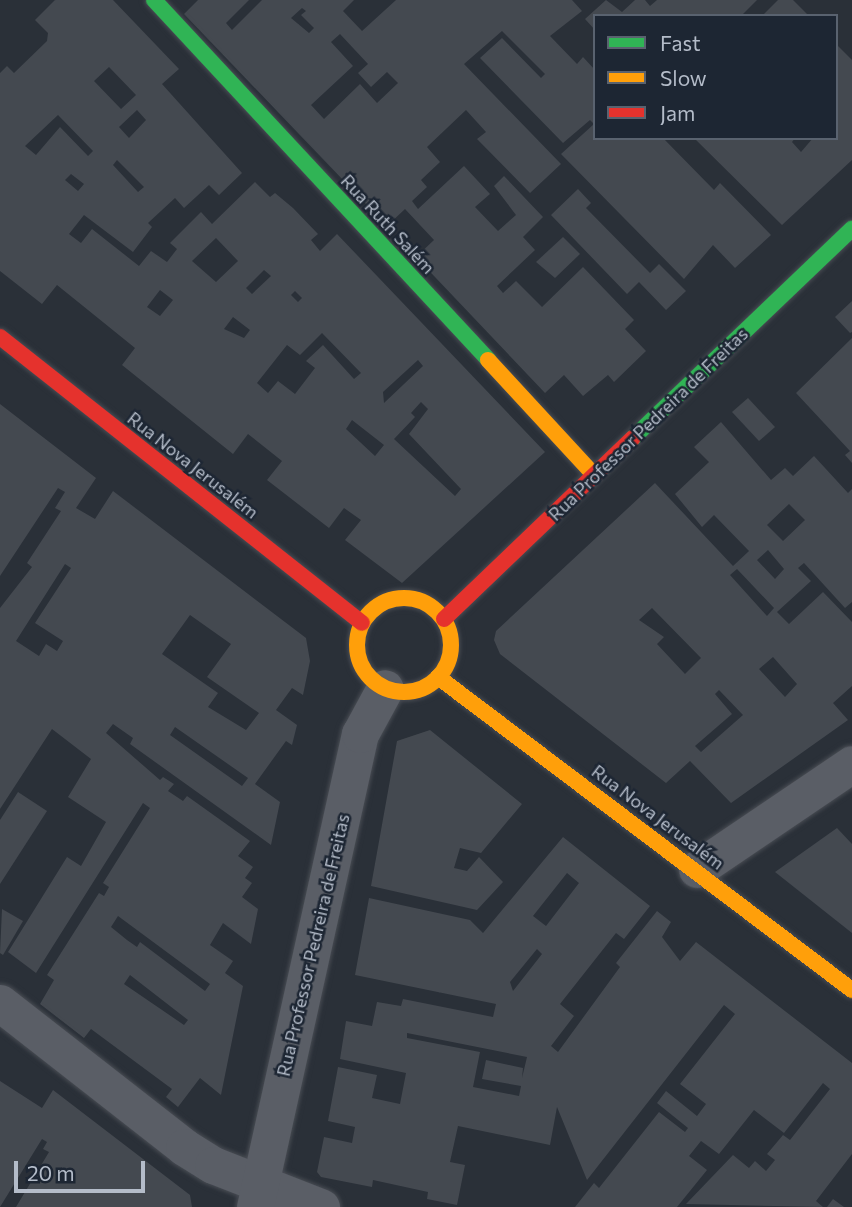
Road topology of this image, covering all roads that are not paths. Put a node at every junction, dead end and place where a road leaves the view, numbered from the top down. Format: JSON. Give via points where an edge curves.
{"nodes":[{"id":1,"x":153,"y":0,"type":"edge"},
{"id":2,"x":852,"y":229,"type":"edge"},
{"id":3,"x":0,"y":337,"type":"edge"},
{"id":4,"x":594,"y":475,"type":"junction"},
{"id":5,"x":444,"y":619,"type":"junction"},
{"id":6,"x":362,"y":623,"type":"junction"},
{"id":7,"x":438,"y":677,"type":"junction"},
{"id":8,"x":385,"y":688,"type":"junction"},
{"id":9,"x":852,"y":764,"type":"edge"},
{"id":10,"x":697,"y":869,"type":"junction"},
{"id":11,"x":852,"y":990,"type":"edge"},
{"id":12,"x":0,"y":1003,"type":"edge"},
{"id":13,"x":257,"y":1196,"type":"edge"},
{"id":14,"x":321,"y":1207,"type":"edge"}],
"edges":[{"from":1,"to":4,"type":"street","name":"Rua Ruth Salém"},
{"from":2,"to":4,"type":"street","name":"Rua Professor Pedreira de Freitas"},
{"from":3,"to":6,"type":"street","name":"Rua Nova Jerusalém"},
{"from":4,"to":5,"type":"street","name":"Rua Professor Pedreira de Freitas"},
{"from":5,"to":6,"type":"street","via":[[426,602],[402,598],[379,605]]},
{"from":5,"to":7,"type":"street","via":[[450,655]]},
{"from":6,"to":8,"type":"street","via":[[359,660],[372,680]]},
{"from":7,"to":8,"type":"street","via":[[413,691]]},
{"from":7,"to":10,"type":"street","name":"Rua Nova Jerusalém"},
{"from":8,"to":13,"type":"street","name":"Rua Professor Pedreira de Freitas","via":[[360,734]]},
{"from":9,"to":10,"type":"street"},
{"from":10,"to":11,"type":"street","name":"Rua Nova Jerusalém"},
{"from":12,"to":13,"type":"street","via":[[184,1147]]},
{"from":13,"to":14,"type":"street"}]}
